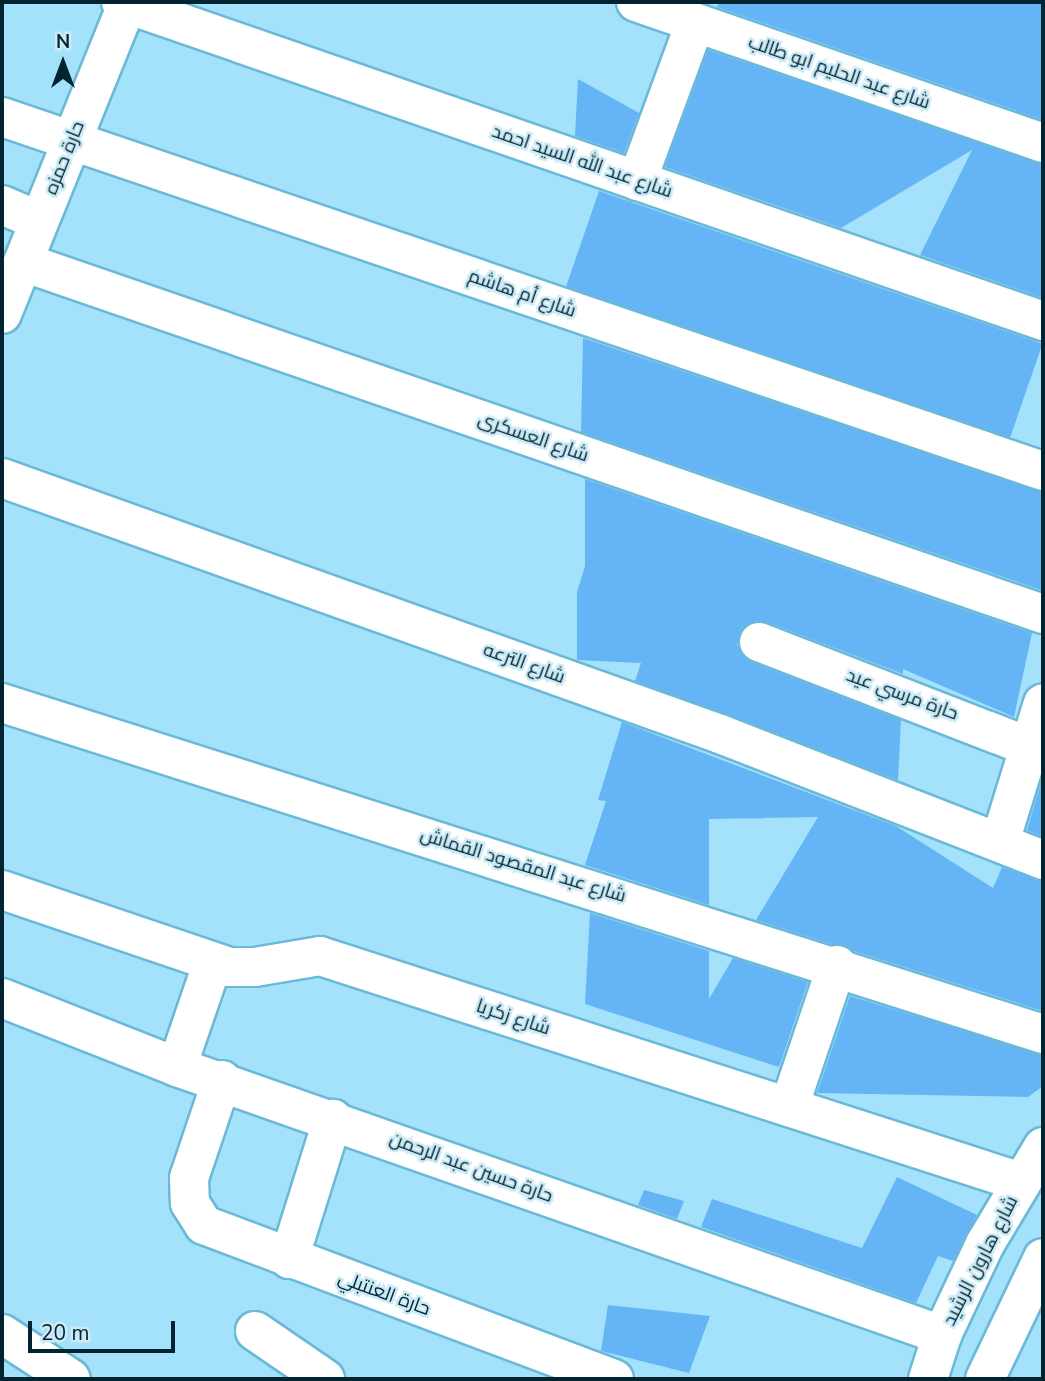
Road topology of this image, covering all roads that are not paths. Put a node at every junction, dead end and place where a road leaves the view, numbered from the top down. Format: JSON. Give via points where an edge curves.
{"nodes":[{"id":1,"x":636,"y":2,"type":"edge"},
{"id":2,"x":125,"y":3,"type":"edge"},
{"id":3,"x":695,"y":23,"type":"junction"},
{"id":4,"x":2,"y":117,"type":"edge"},
{"id":5,"x":72,"y":141,"type":"junction"},
{"id":6,"x":1043,"y":143,"type":"edge"},
{"id":7,"x":637,"y":181,"type":"junction"},
{"id":8,"x":2,"y":205,"type":"edge"},
{"id":9,"x":39,"y":221,"type":"junction"},
{"id":10,"x":23,"y":262,"type":"junction"},
{"id":11,"x":2,"y":314,"type":"edge"},
{"id":12,"x":1043,"y":321,"type":"edge"},
{"id":13,"x":1043,"y":471,"type":"edge"},
{"id":14,"x":2,"y":478,"type":"edge"},
{"id":15,"x":1043,"y":614,"type":"edge"},
{"id":16,"x":759,"y":642,"type":"dead end"},
{"id":17,"x":2,"y":703,"type":"edge"},
{"id":18,"x":1043,"y":703,"type":"edge"},
{"id":19,"x":1037,"y":749,"type":"edge"},
{"id":20,"x":1000,"y":842,"type":"junction"},
{"id":21,"x":1043,"y":860,"type":"edge"},
{"id":22,"x":2,"y":891,"type":"edge"},
{"id":23,"x":213,"y":962,"type":"junction"},
{"id":24,"x":837,"y":965,"type":"junction"},
{"id":25,"x":2,"y":998,"type":"edge"},
{"id":26,"x":1043,"y":1034,"type":"edge"},
{"id":27,"x":177,"y":1067,"type":"junction"},
{"id":28,"x":222,"y":1080,"type":"junction"},
{"id":29,"x":789,"y":1107,"type":"junction"},
{"id":30,"x":333,"y":1119,"type":"junction"},
{"id":31,"x":1043,"y":1147,"type":"edge"},
{"id":32,"x":1021,"y":1182,"type":"junction"},
{"id":33,"x":1043,"y":1258,"type":"edge"},
{"id":34,"x":289,"y":1259,"type":"junction"},
{"id":35,"x":255,"y":1331,"type":"dead end"},
{"id":36,"x":2,"y":1334,"type":"edge"},
{"id":37,"x":942,"y":1335,"type":"junction"},
{"id":38,"x":71,"y":1379,"type":"edge"},
{"id":39,"x":325,"y":1379,"type":"edge"},
{"id":40,"x":614,"y":1379,"type":"edge"},
{"id":41,"x":928,"y":1379,"type":"edge"},
{"id":42,"x":985,"y":1379,"type":"edge"}],
"edges":[{"from":1,"to":3,"type":"street","name":"شارع عبد الحليم ابو طالب"},
{"from":2,"to":5,"type":"street","name":"حارة حمزه"},
{"from":2,"to":7,"type":"street","name":"شارع عبد الله السيد احمد"},
{"from":3,"to":6,"type":"street","name":"شارع عبد الحليم ابو طالب"},
{"from":3,"to":7,"type":"street"},
{"from":4,"to":5,"type":"street","name":"شارع أم هاشم"},
{"from":5,"to":9,"type":"street","name":"حارة حمزه"},
{"from":5,"to":13,"type":"street","name":"شارع أم هاشم"},
{"from":7,"to":12,"type":"street","name":"شارع عبد الله السيد احمد"},
{"from":8,"to":9,"type":"street"},
{"from":9,"to":10,"type":"street","name":"حارة حمزه"},
{"from":10,"to":11,"type":"street","name":"حارة حمزه"},
{"from":10,"to":15,"type":"street","name":"شارع العسكرى"},
{"from":14,"to":20,"type":"street","name":"شارع الترعه","via":[[707,729]]},
{"from":16,"to":19,"type":"street","name":"حارة مرسي عيد"},
{"from":17,"to":24,"type":"street","name":"شارع عبد المقصود القماش"},
{"from":18,"to":19,"type":"street"},
{"from":19,"to":20,"type":"street"},
{"from":20,"to":21,"type":"street","name":"شارع الترعه"},
{"from":22,"to":23,"type":"street","name":"شارع زكريا"},
{"from":23,"to":27,"type":"street"},
{"from":23,"to":29,"type":"street","name":"شارع زكريا","via":[[248,968],[320,956]]},
{"from":24,"to":26,"type":"street","name":"شارع عبد المقصود القماش"},
{"from":24,"to":29,"type":"street"},
{"from":25,"to":27,"type":"street","name":"حارة حسين عبد الرحمن"},
{"from":27,"to":28,"type":"street","name":"حارة حسين عبد الرحمن"},
{"from":28,"to":30,"type":"street","name":"حارة حسين عبد الرحمن"},
{"from":28,"to":34,"type":"street","name":"حارة العنتبلي","via":[[189,1178],[190,1203],[204,1225]]},
{"from":29,"to":32,"type":"street","name":"شارع زكريا"},
{"from":30,"to":34,"type":"street"},
{"from":30,"to":37,"type":"street","name":"حارة حسين عبد الرحمن"},
{"from":31,"to":32,"type":"street","name":"شارع هارون الرشيد"},
{"from":32,"to":37,"type":"street","name":"شارع هارون الرشيد","via":[[985,1244]]},
{"from":33,"to":42,"type":"street"},
{"from":34,"to":40,"type":"street","name":"حارة العنتبلي"},
{"from":35,"to":39,"type":"street"},
{"from":36,"to":38,"type":"street"},
{"from":37,"to":41,"type":"street","name":"شارع هارون الرشيد"}]}
